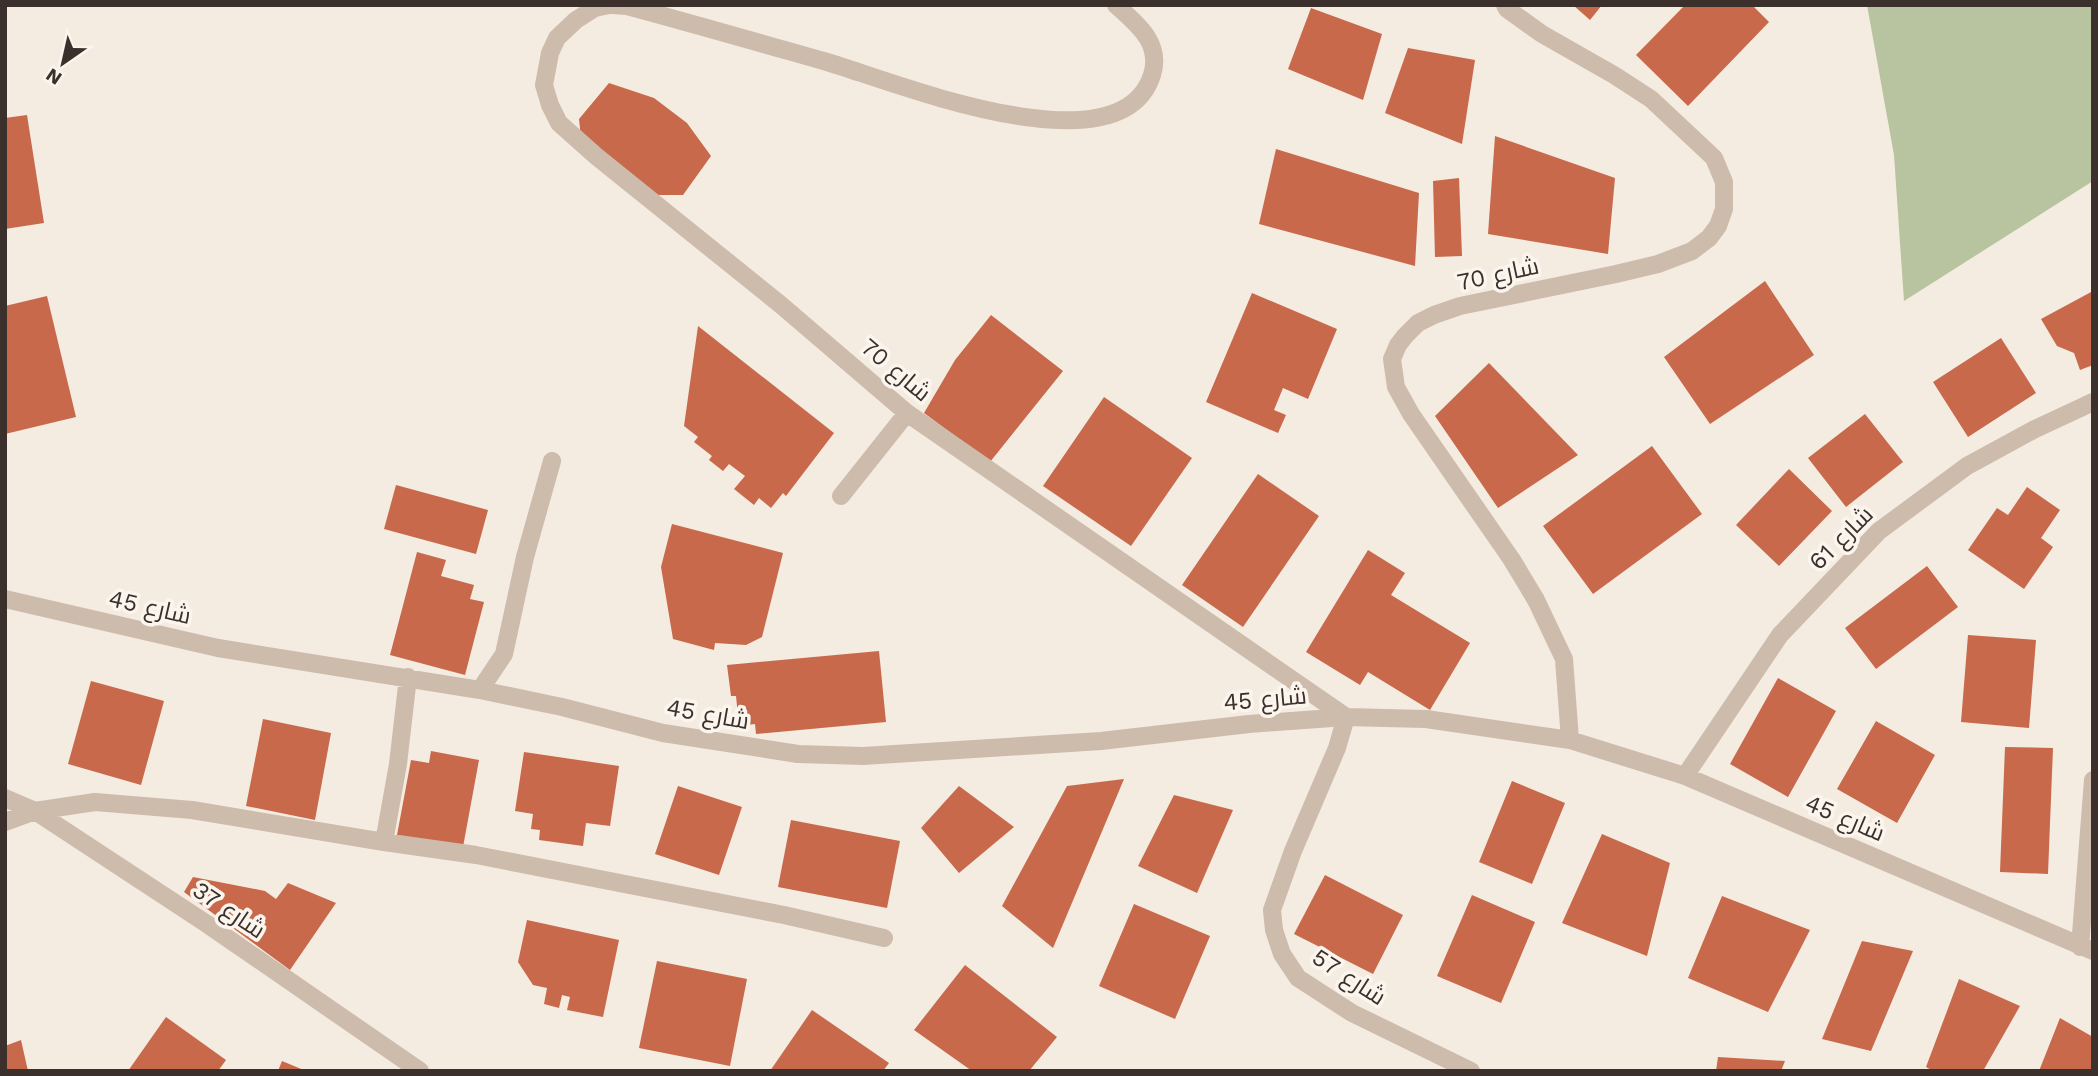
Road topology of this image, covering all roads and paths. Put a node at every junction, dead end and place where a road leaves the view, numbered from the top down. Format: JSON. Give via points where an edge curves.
{"nodes":[{"id":1,"x":611,"y":5,"type":"edge"},
{"id":2,"x":1116,"y":5,"type":"edge"},
{"id":3,"x":1506,"y":5,"type":"edge"},
{"id":4,"x":2093,"y":402,"type":"edge"},
{"id":5,"x":907,"y":413,"type":"junction"},
{"id":6,"x":552,"y":461,"type":"dead end"},
{"id":7,"x":841,"y":496,"type":"dead end"},
{"id":8,"x":5,"y":599,"type":"edge"},
{"id":9,"x":408,"y":677,"type":"junction"},
{"id":10,"x":480,"y":690,"type":"junction"},
{"id":11,"x":1346,"y":717,"type":"junction"},
{"id":12,"x":1570,"y":740,"type":"junction"},
{"id":13,"x":1685,"y":776,"type":"junction"},
{"id":14,"x":2093,"y":780,"type":"edge"},
{"id":15,"x":5,"y":798,"type":"edge"},
{"id":16,"x":35,"y":811,"type":"junction"},
{"id":17,"x":5,"y":822,"type":"edge"},
{"id":18,"x":384,"y":842,"type":"junction"},
{"id":19,"x":884,"y":938,"type":"dead end"},
{"id":20,"x":2087,"y":949,"type":"edge"},
{"id":21,"x":420,"y":1071,"type":"edge"},
{"id":22,"x":1471,"y":1071,"type":"edge"}],
"edges":[{"from":1,"to":2,"type":"street","name":"شارع 70","via":[[713,29],[970,107],[1072,121],[1126,108],[1151,79],[1154,49],[1139,26]]},
{"from":1,"to":5,"type":"street","name":"شارع 70","via":[[595,8],[576,20],[557,38],[550,53],[544,85],[559,123]]},
{"from":3,"to":12,"type":"street","name":"شارع 70","via":[[1542,34],[1651,99],[1714,158],[1724,182],[1724,209],[1718,226],[1692,251],[1658,264],[1434,315],[1405,336],[1392,359],[1401,396],[1512,560],[1564,659]]},
{"from":4,"to":13,"type":"street","name":"شارع 61","via":[[1967,466],[1879,531],[1780,635]]},
{"from":5,"to":7,"type":"street"},
{"from":5,"to":11,"type":"street","name":"شارع 70"},
{"from":6,"to":10,"type":"street","via":[[504,654]]},
{"from":8,"to":9,"type":"street","name":"شارع 45","via":[[218,648]]},
{"from":9,"to":10,"type":"street","name":"شارع 45"},
{"from":9,"to":18,"type":"street"},
{"from":10,"to":11,"type":"street","name":"شارع 45","via":[[663,733],[797,754],[863,756],[1101,741]]},
{"from":11,"to":12,"type":"street","name":"شارع 45","via":[[1426,719]]},
{"from":11,"to":22,"type":"street","name":"شارع 57","via":[[1272,910],[1282,954],[1298,978],[1352,1013]]},
{"from":12,"to":13,"type":"street","name":"شارع 45"},
{"from":13,"to":20,"type":"street","name":"شارع 45"},
{"from":14,"to":20,"type":"street"},
{"from":15,"to":16,"type":"street","name":"شارع 37"},
{"from":16,"to":17,"type":"street"},
{"from":16,"to":18,"type":"street","via":[[95,802],[134,804]]},
{"from":16,"to":21,"type":"street","name":"شارع 37"},
{"from":18,"to":19,"type":"street","via":[[476,855]]}]}
